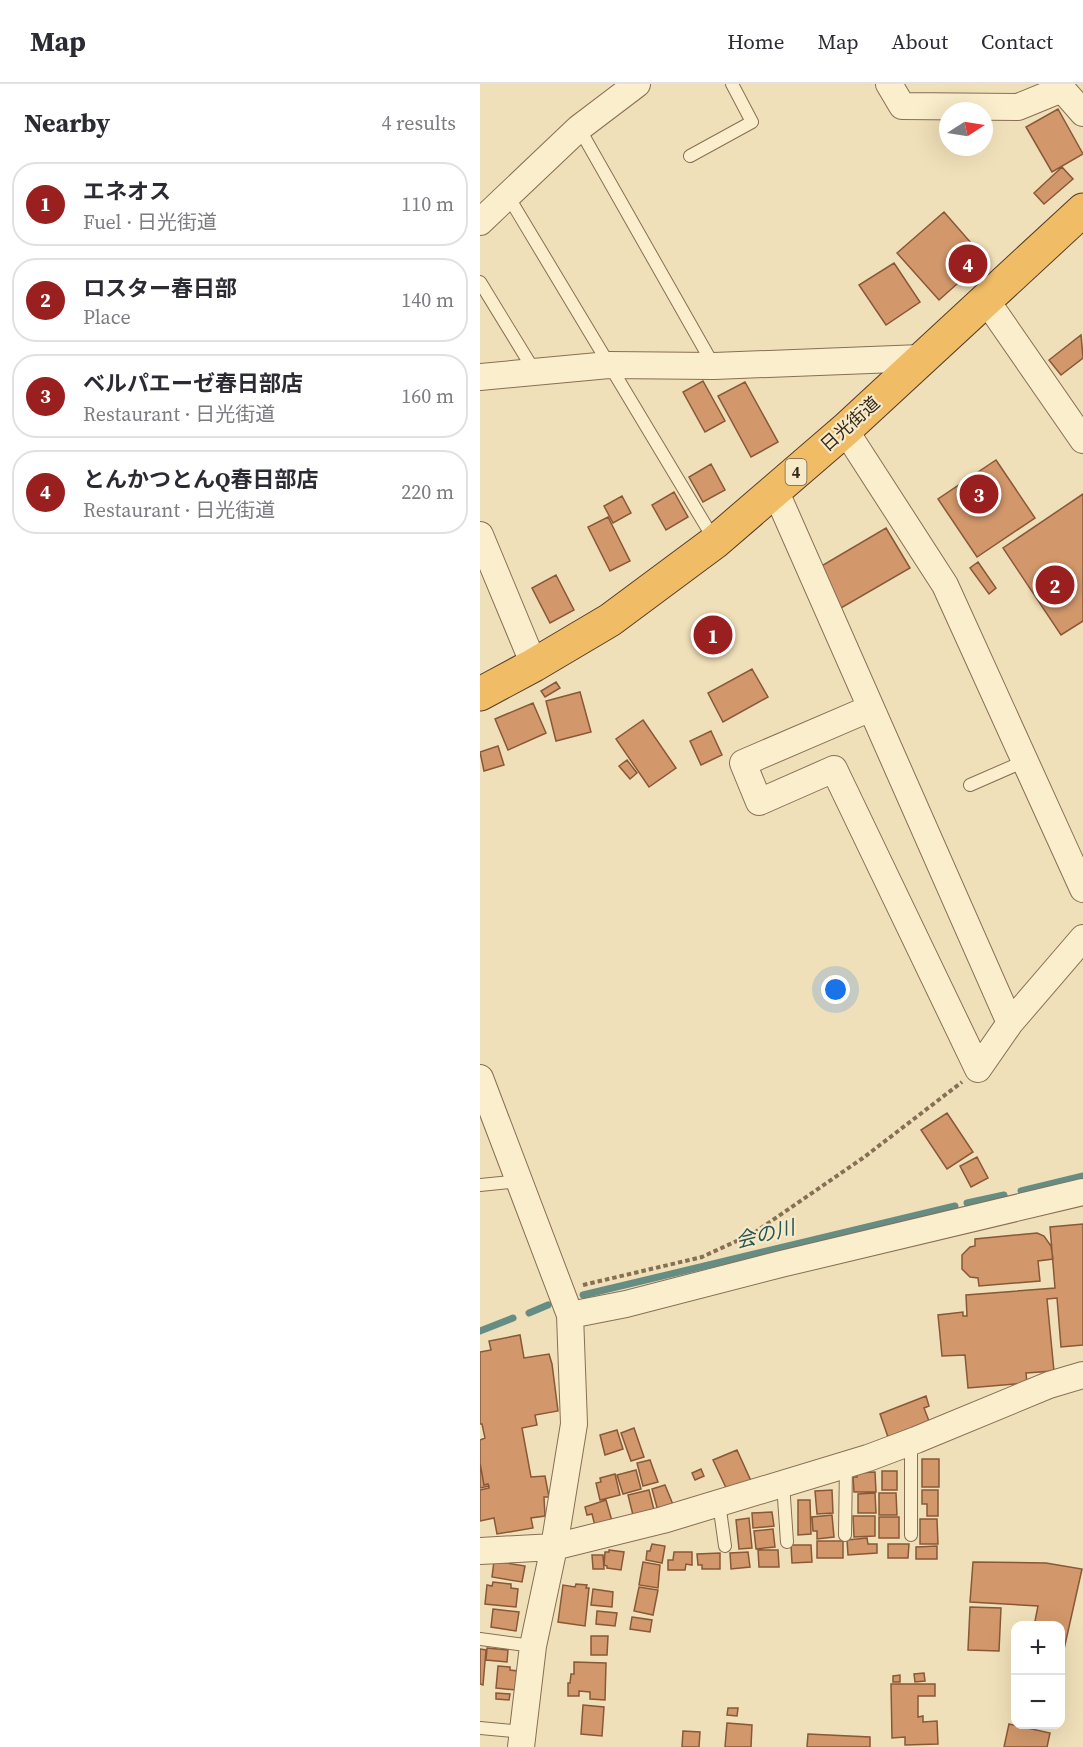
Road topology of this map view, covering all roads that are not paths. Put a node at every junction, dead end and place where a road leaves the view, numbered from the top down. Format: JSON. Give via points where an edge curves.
{"nodes":[{"id":1,"x":637,"y":84,"type":"edge"},
{"id":2,"x":732,"y":84,"type":"edge"},
{"id":3,"x":890,"y":84,"type":"edge"},
{"id":4,"x":1030,"y":92,"type":"edge"},
{"id":5,"x":1083,"y":113,"type":"edge"},
{"id":6,"x":579,"y":128,"type":"junction"},
{"id":7,"x":690,"y":156,"type":"dead end"},
{"id":8,"x":508,"y":196,"type":"junction"},
{"id":9,"x":1083,"y":210,"type":"edge"},
{"id":10,"x":480,"y":222,"type":"edge"},
{"id":11,"x":480,"y":282,"type":"edge"},
{"id":12,"x":986,"y":300,"type":"junction"},
{"id":13,"x":921,"y":358,"type":"junction"},
{"id":14,"x":609,"y":365,"type":"junction"},
{"id":15,"x":714,"y":366,"type":"junction"},
{"id":16,"x":535,"y":372,"type":"junction"},
{"id":17,"x":480,"y":378,"type":"edge"},
{"id":18,"x":845,"y":430,"type":"junction"},
{"id":19,"x":1083,"y":440,"type":"edge"},
{"id":20,"x":775,"y":490,"type":"junction"},
{"id":21,"x":480,"y":536,"type":"edge"},
{"id":22,"x":715,"y":542,"type":"junction"},
{"id":23,"x":534,"y":665,"type":"junction"},
{"id":24,"x":480,"y":694,"type":"edge"},
{"id":25,"x":871,"y":708,"type":"junction"},
{"id":26,"x":819,"y":731,"type":"junction"},
{"id":27,"x":1025,"y":761,"type":"junction"},
{"id":28,"x":834,"y":769,"type":"junction"},
{"id":29,"x":970,"y":785,"type":"dead end"},
{"id":30,"x":1083,"y":889,"type":"edge"},
{"id":31,"x":1083,"y":938,"type":"edge"},
{"id":32,"x":1010,"y":1023,"type":"junction"},
{"id":33,"x":480,"y":1078,"type":"edge"},
{"id":34,"x":519,"y":1181,"type":"junction"},
{"id":35,"x":480,"y":1185,"type":"edge"},
{"id":36,"x":1083,"y":1192,"type":"edge"},
{"id":37,"x":570,"y":1315,"type":"junction"},
{"id":38,"x":1083,"y":1375,"type":"edge"},
{"id":39,"x":911,"y":1442,"type":"junction"},
{"id":40,"x":846,"y":1464,"type":"junction"},
{"id":41,"x":783,"y":1484,"type":"junction"},
{"id":42,"x":719,"y":1503,"type":"junction"},
{"id":43,"x":845,"y":1535,"type":"dead end"},
{"id":44,"x":911,"y":1535,"type":"dead end"},
{"id":45,"x":787,"y":1542,"type":"dead end"},
{"id":46,"x":725,"y":1546,"type":"dead end"},
{"id":47,"x":554,"y":1547,"type":"junction"},
{"id":48,"x":480,"y":1551,"type":"edge"},
{"id":49,"x":480,"y":1639,"type":"edge"},
{"id":50,"x":533,"y":1646,"type":"junction"},
{"id":51,"x":480,"y":1728,"type":"edge"},
{"id":52,"x":522,"y":1740,"type":"edge"}],
"edges":[{"from":1,"to":6,"type":"street"},
{"from":2,"to":7,"type":"lane","via":[[752,122]]},
{"from":3,"to":4,"type":"street","via":[[902,106],[1018,107]]},
{"from":4,"to":5,"type":"street","via":[[1062,89]]},
{"from":6,"to":8,"type":"street"},
{"from":6,"to":15,"type":"lane"},
{"from":8,"to":10,"type":"street"},
{"from":8,"to":14,"type":"lane"},
{"from":9,"to":12,"type":"highway","name":"日光街道","number":"4"},
{"from":11,"to":16,"type":"lane"},
{"from":12,"to":13,"type":"highway","name":"日光街道","number":"4"},
{"from":12,"to":19,"type":"street"},
{"from":13,"to":15,"type":"street"},
{"from":13,"to":18,"type":"highway","name":"日光街道","number":"4"},
{"from":14,"to":15,"type":"street"},
{"from":14,"to":16,"type":"street"},
{"from":14,"to":22,"type":"lane"},
{"from":16,"to":17,"type":"street"},
{"from":18,"to":20,"type":"highway","name":"日光街道","number":"4"},
{"from":18,"to":27,"type":"street","via":[[945,585]]},
{"from":20,"to":22,"type":"highway","name":"日光街道","number":"4"},
{"from":20,"to":25,"type":"street"},
{"from":21,"to":23,"type":"street"},
{"from":22,"to":23,"type":"highway","name":"日光街道","number":"4","via":[[610,620]]},
{"from":23,"to":24,"type":"highway","name":"日光街道","number":"4"},
{"from":25,"to":26,"type":"street"},
{"from":25,"to":32,"type":"street"},
{"from":26,"to":28,"type":"street"},
{"from":26,"to":28,"type":"street","via":[[742,763],[759,802]]},
{"from":27,"to":29,"type":"lane"},
{"from":27,"to":30,"type":"street"},
{"from":28,"to":32,"type":"street","via":[[978,1070]]},
{"from":31,"to":32,"type":"street"},
{"from":33,"to":34,"type":"street"},
{"from":34,"to":35,"type":"lane"},
{"from":34,"to":37,"type":"street"},
{"from":36,"to":37,"type":"street"},
{"from":37,"to":47,"type":"street","via":[[574,1424]]},
{"from":38,"to":39,"type":"street","via":[[1049,1385]]},
{"from":39,"to":40,"type":"street"},
{"from":39,"to":44,"type":"lane"},
{"from":40,"to":41,"type":"street"},
{"from":40,"to":43,"type":"lane"},
{"from":41,"to":42,"type":"street"},
{"from":41,"to":45,"type":"lane"},
{"from":42,"to":46,"type":"lane"},
{"from":42,"to":47,"type":"street"},
{"from":47,"to":48,"type":"street"},
{"from":47,"to":50,"type":"street"},
{"from":49,"to":50,"type":"lane"},
{"from":50,"to":52,"type":"street"},
{"from":51,"to":52,"type":"lane"}]}
